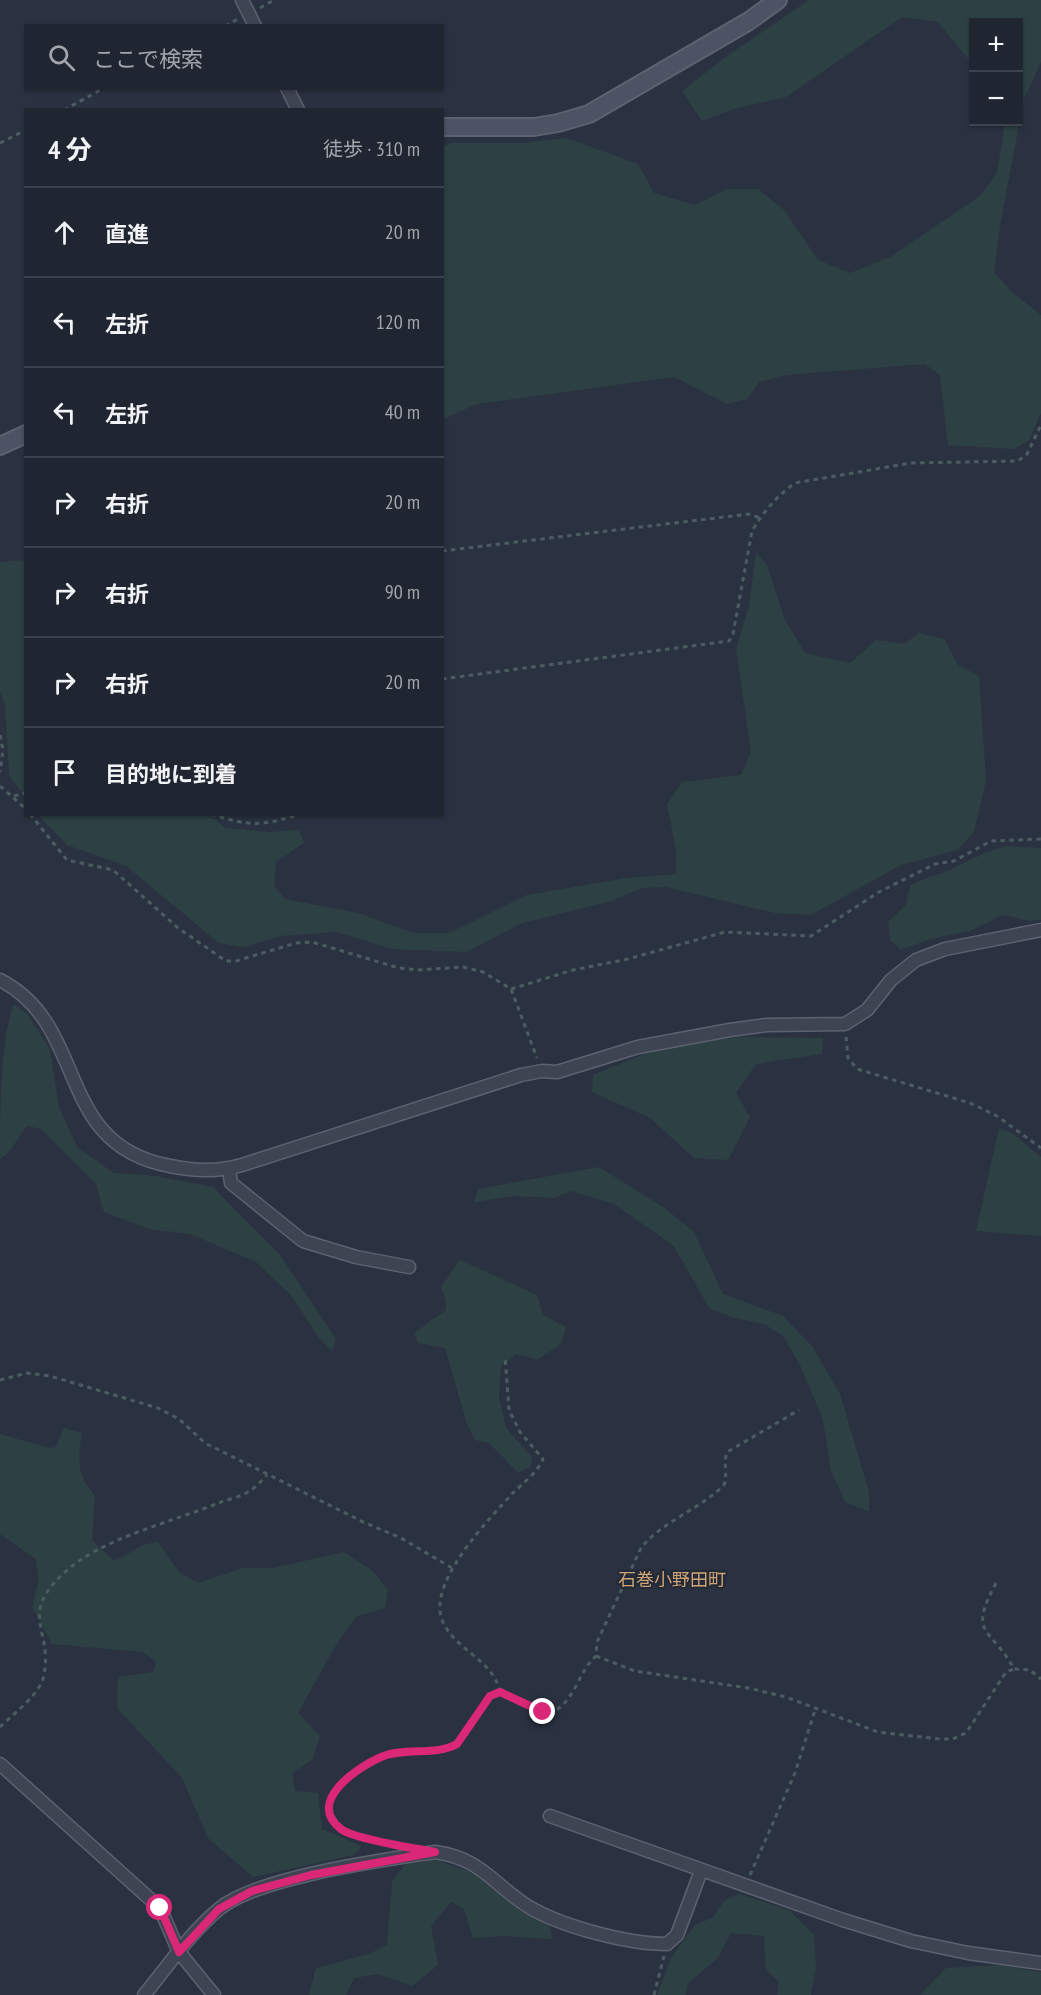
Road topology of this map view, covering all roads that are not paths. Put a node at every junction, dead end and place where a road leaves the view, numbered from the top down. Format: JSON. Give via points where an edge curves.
{"nodes":[{"id":1,"x":242,"y":0,"type":"edge"},
{"id":2,"x":778,"y":0,"type":"edge"},
{"id":3,"x":254,"y":24,"type":"edge"},
{"id":4,"x":288,"y":90,"type":"edge"},
{"id":5,"x":297,"y":108,"type":"edge"},
{"id":6,"x":444,"y":127,"type":"edge"},
{"id":7,"x":24,"y":435,"type":"edge"},
{"id":8,"x":0,"y":446,"type":"edge"},
{"id":9,"x":1041,"y":930,"type":"edge"},
{"id":10,"x":0,"y":980,"type":"edge"},
{"id":11,"x":229,"y":1169,"type":"junction"},
{"id":12,"x":409,"y":1267,"type":"dead end"},
{"id":13,"x":0,"y":1764,"type":"edge"},
{"id":14,"x":550,"y":1816,"type":"dead end"},
{"id":15,"x":701,"y":1871,"type":"junction"},
{"id":16,"x":179,"y":1952,"type":"junction"},
{"id":17,"x":1041,"y":1963,"type":"edge"},
{"id":18,"x":144,"y":1995,"type":"edge"},
{"id":19,"x":214,"y":1995,"type":"edge"}],
"edges":[{"from":1,"to":3,"type":"street"},
{"from":2,"to":6,"type":"street","via":[[749,21],[589,114],[534,127]]},
{"from":4,"to":5,"type":"street"},
{"from":7,"to":8,"type":"street"},
{"from":9,"to":11,"type":"street","via":[[945,949],[916,960],[891,980],[867,1010],[845,1024],[766,1025],[638,1047],[557,1072],[521,1075]]},
{"from":10,"to":11,"type":"street","via":[[18,989],[36,1006],[57,1041],[93,1121],[111,1142],[156,1164],[187,1170]]},
{"from":11,"to":12,"type":"street","via":[[231,1183],[303,1241]]},
{"from":13,"to":16,"type":"street","via":[[160,1908]]},
{"from":14,"to":15,"type":"street"},
{"from":15,"to":16,"type":"street","via":[[677,1935],[667,1944],[557,1922],[527,1905],[465,1858],[435,1852],[311,1875],[252,1891],[219,1909]]},
{"from":15,"to":17,"type":"street","via":[[911,1941]]},
{"from":16,"to":18,"type":"street"},
{"from":16,"to":19,"type":"street"}]}
